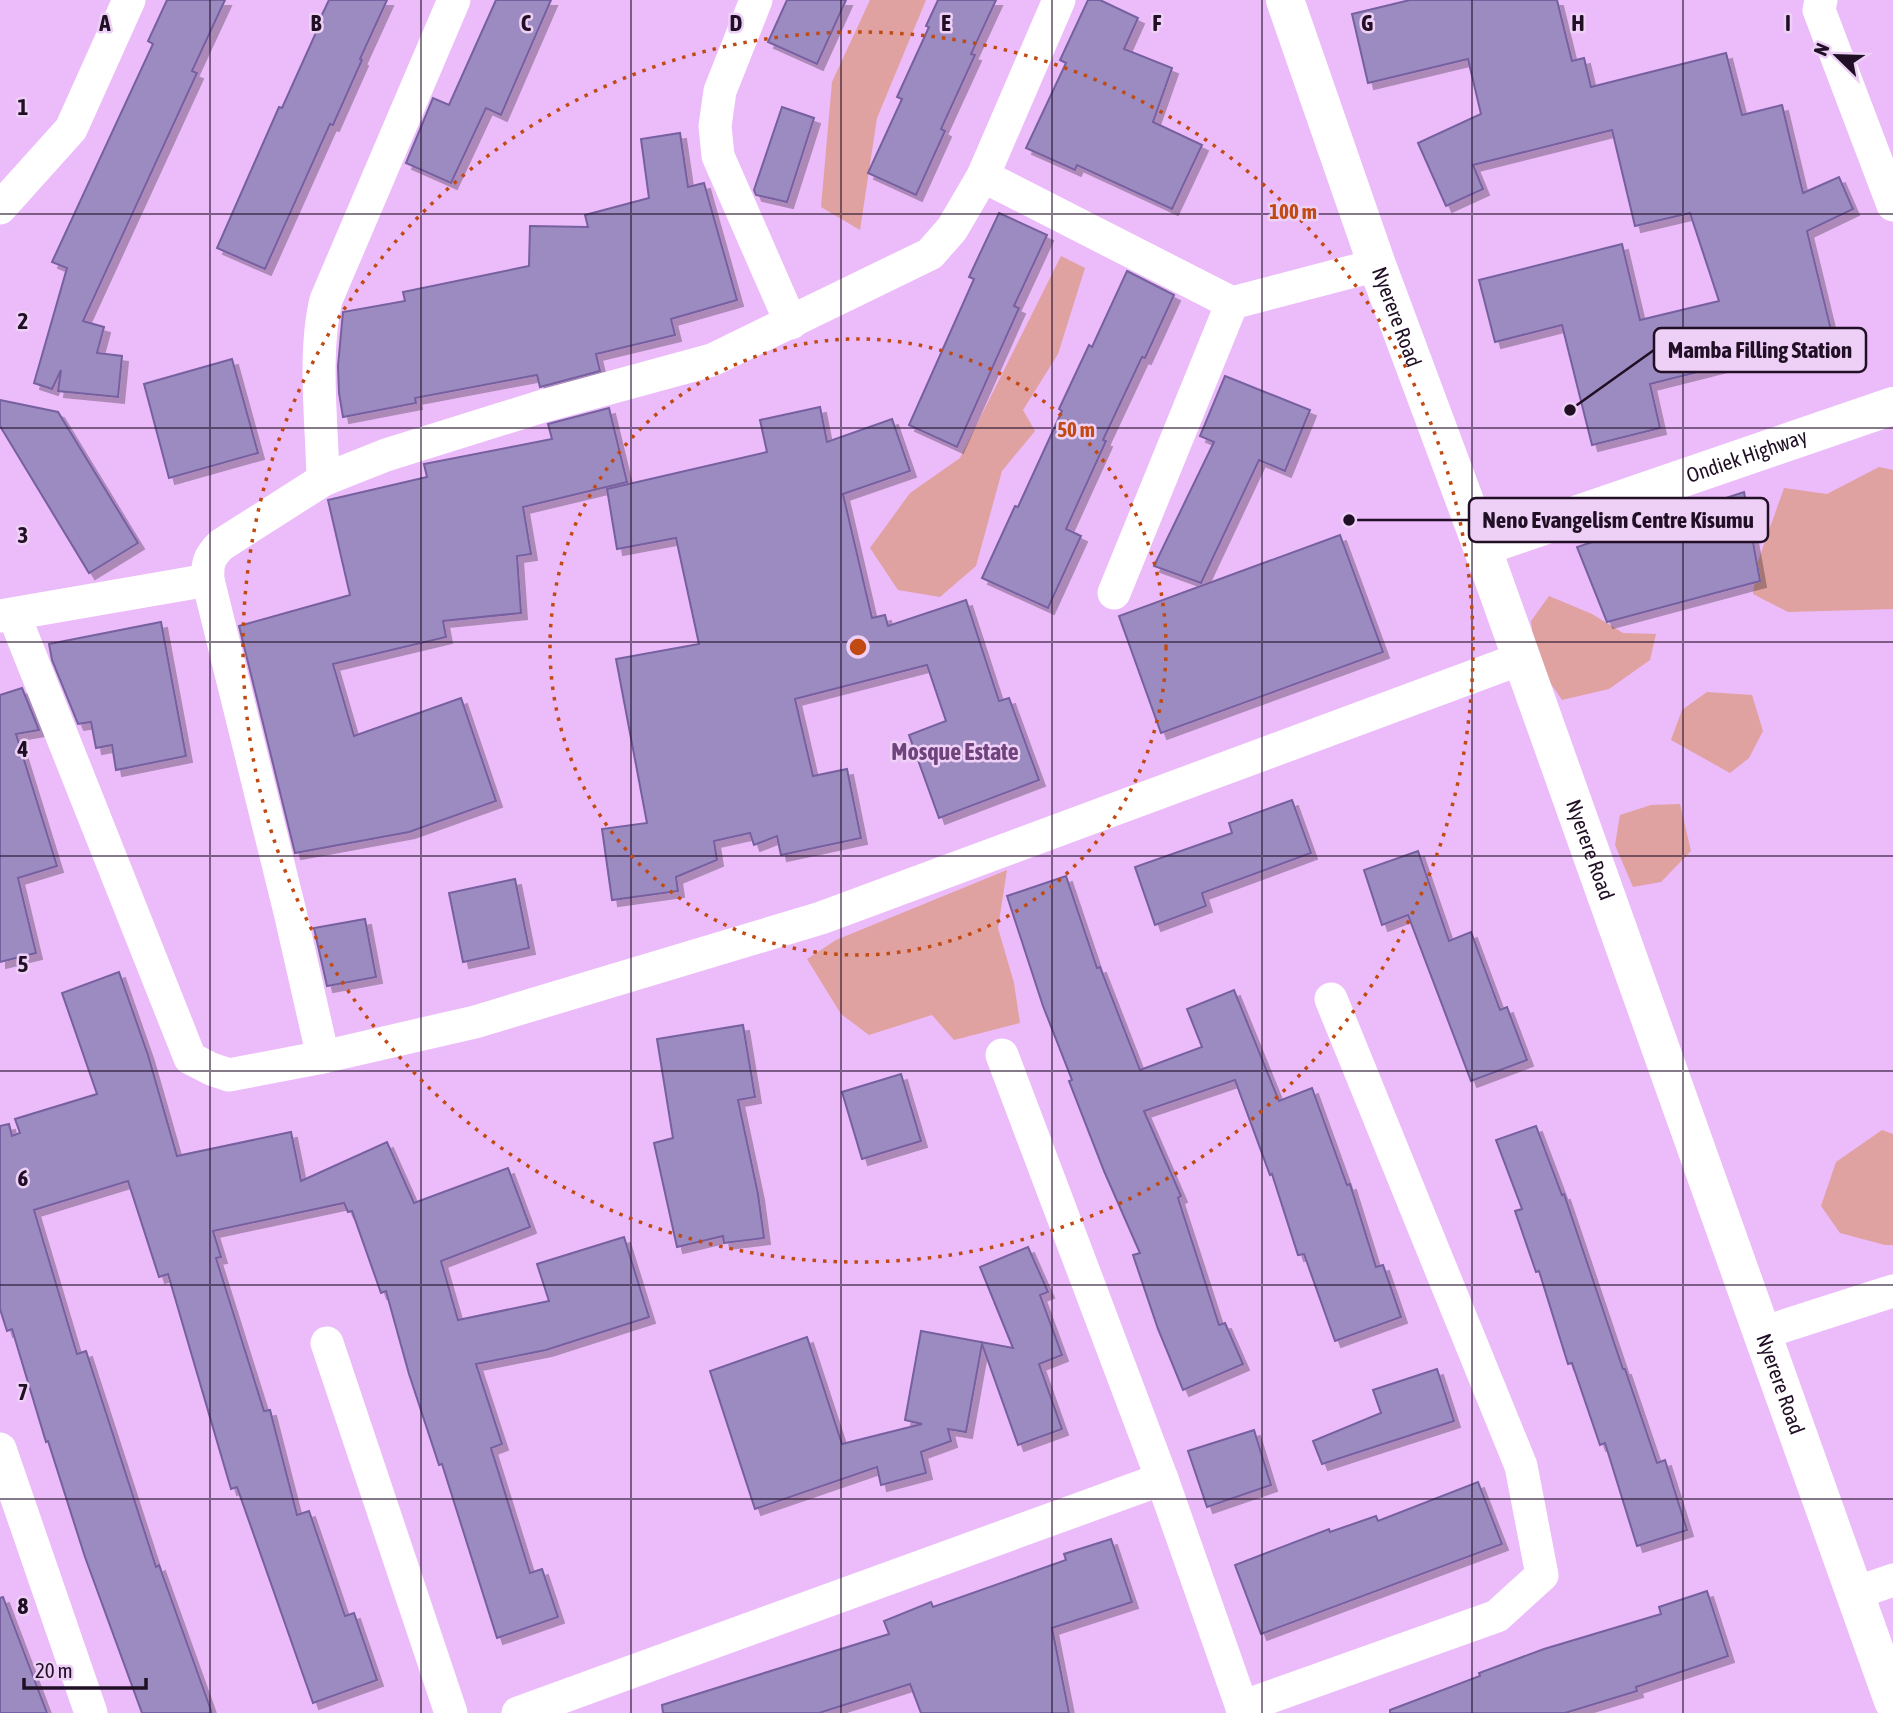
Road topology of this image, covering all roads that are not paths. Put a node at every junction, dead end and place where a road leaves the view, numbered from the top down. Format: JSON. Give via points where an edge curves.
{"nodes":[{"id":1,"x":129,"y":0,"type":"edge"},
{"id":2,"x":453,"y":0,"type":"edge"},
{"id":3,"x":756,"y":0,"type":"edge"},
{"id":4,"x":1059,"y":0,"type":"edge"},
{"id":5,"x":1285,"y":0,"type":"edge"},
{"id":6,"x":1821,"y":0,"type":"edge"},
{"id":7,"x":983,"y":176,"type":"junction"},
{"id":8,"x":1893,"y":205,"type":"edge"},
{"id":9,"x":0,"y":208,"type":"edge"},
{"id":10,"x":1377,"y":265,"type":"junction"},
{"id":11,"x":1232,"y":303,"type":"junction"},
{"id":12,"x":791,"y":323,"type":"junction"},
{"id":13,"x":1893,"y":406,"type":"edge"},
{"id":14,"x":323,"y":480,"type":"junction"},
{"id":15,"x":1482,"y":547,"type":"junction"},
{"id":16,"x":208,"y":580,"type":"junction"},
{"id":17,"x":1114,"y":593,"type":"dead end"},
{"id":18,"x":7,"y":616,"type":"edge"},
{"id":19,"x":1520,"y":659,"type":"junction"},
{"id":20,"x":1331,"y":999,"type":"dead end"},
{"id":21,"x":1002,"y":1055,"type":"dead end"},
{"id":22,"x":323,"y":1057,"type":"junction"},
{"id":23,"x":1893,"y":1291,"type":"edge"},
{"id":24,"x":1762,"y":1333,"type":"junction"},
{"id":25,"x":327,"y":1343,"type":"dead end"},
{"id":26,"x":0,"y":1449,"type":"edge"},
{"id":27,"x":1162,"y":1479,"type":"junction"},
{"id":28,"x":1893,"y":1580,"type":"edge"},
{"id":29,"x":1853,"y":1594,"type":"junction"},
{"id":30,"x":1893,"y":1701,"type":"edge"},
{"id":31,"x":1243,"y":1710,"type":"edge"},
{"id":32,"x":91,"y":1713,"type":"edge"},
{"id":33,"x":451,"y":1713,"type":"edge"},
{"id":34,"x":518,"y":1713,"type":"edge"}],
"edges":[{"from":1,"to":9,"type":"street","via":[[71,129]]},
{"from":2,"to":14,"type":"street","via":[[326,300],[320,361]]},
{"from":3,"to":12,"type":"street","via":[[720,91],[715,126],[718,156]]},
{"from":4,"to":7,"type":"street"},
{"from":5,"to":10,"type":"main road","name":"Nyerere Road"},
{"from":6,"to":8,"type":"street","via":[[1819,10]]},
{"from":7,"to":11,"type":"street"},
{"from":7,"to":12,"type":"street","via":[[952,229],[930,254]]},
{"from":10,"to":11,"type":"street"},
{"from":10,"to":15,"type":"main road","name":"Nyerere Road"},
{"from":11,"to":17,"type":"street"},
{"from":12,"to":14,"type":"street","via":[[712,360],[530,410],[386,455]]},
{"from":13,"to":15,"type":"main road","name":"Ondiek Highway"},
{"from":14,"to":16,"type":"street","via":[[221,545],[207,564]]},
{"from":15,"to":19,"type":"main road","name":"Nyerere Road"},
{"from":16,"to":18,"type":"street"},
{"from":16,"to":22,"type":"street"},
{"from":18,"to":22,"type":"street","via":[[190,1058],[229,1075]]},
{"from":19,"to":22,"type":"street","via":[[821,918],[475,1022]]},
{"from":19,"to":24,"type":"main road","name":"Nyerere Road"},
{"from":20,"to":31,"type":"street","via":[[1521,1466],[1542,1575],[1497,1616]]},
{"from":21,"to":27,"type":"street"},
{"from":23,"to":24,"type":"street"},
{"from":24,"to":29,"type":"main road","name":"Nyerere Road"},
{"from":25,"to":33,"type":"street"},
{"from":26,"to":32,"type":"street"},
{"from":27,"to":31,"type":"street"},
{"from":27,"to":34,"type":"street"},
{"from":28,"to":29,"type":"street"},
{"from":29,"to":30,"type":"main road","name":"Nyerere Road"}]}
